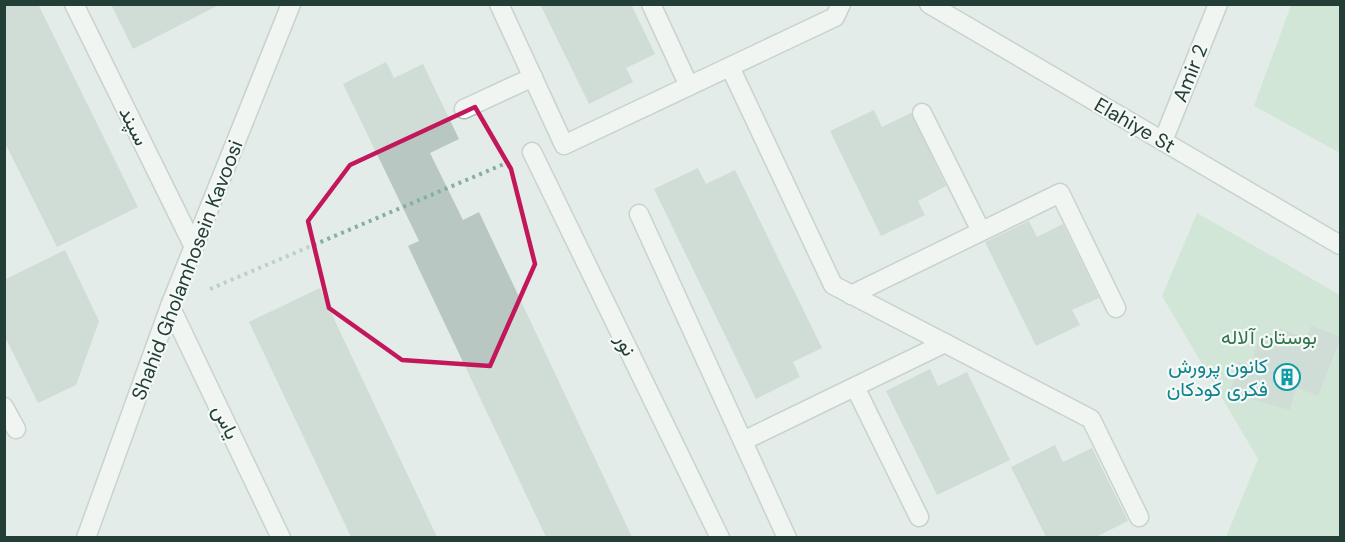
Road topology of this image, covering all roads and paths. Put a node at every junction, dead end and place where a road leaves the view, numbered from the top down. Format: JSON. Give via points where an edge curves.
{"nodes":[{"id":1,"x":74,"y":4,"type":"edge"},
{"id":2,"x":291,"y":4,"type":"edge"},
{"id":3,"x":500,"y":4,"type":"edge"},
{"id":4,"x":651,"y":4,"type":"edge"},
{"id":5,"x":841,"y":4,"type":"edge"},
{"id":6,"x":929,"y":4,"type":"edge"},
{"id":7,"x":1218,"y":4,"type":"edge"},
{"id":8,"x":730,"y":67,"type":"junction"},
{"id":9,"x":533,"y":77,"type":"junction"},
{"id":10,"x":689,"y":86,"type":"junction"},
{"id":11,"x":464,"y":109,"type":"dead end"},
{"id":12,"x":922,"y":112,"type":"dead end"},
{"id":13,"x":1163,"y":141,"type":"junction"},
{"id":14,"x":532,"y":152,"type":"joint"},
{"id":15,"x":639,"y":214,"type":"dead end"},
{"id":16,"x":981,"y":231,"type":"junction"},
{"id":17,"x":1341,"y":245,"type":"edge"},
{"id":18,"x":194,"y":247,"type":"junction"},
{"id":19,"x":851,"y":295,"type":"junction"},
{"id":20,"x":170,"y":306,"type":"junction"},
{"id":21,"x":1116,"y":308,"type":"dead end"},
{"id":22,"x":945,"y":343,"type":"junction"},
{"id":23,"x":855,"y":387,"type":"junction"},
{"id":24,"x":4,"y":407,"type":"edge"},
{"id":25,"x":16,"y":429,"type":"dead end"},
{"id":26,"x":743,"y":441,"type":"junction"},
{"id":27,"x":919,"y":517,"type":"dead end"},
{"id":28,"x":1138,"y":517,"type":"dead end"},
{"id":29,"x":86,"y":537,"type":"edge"},
{"id":30,"x":281,"y":537,"type":"edge"},
{"id":31,"x":720,"y":537,"type":"edge"},
{"id":32,"x":787,"y":537,"type":"edge"}],
"edges":[{"from":1,"to":18,"type":"street","name":"سپند"},
{"from":2,"to":18,"type":"street","name":"Shahid Gholamhosein Kavoosi"},
{"from":3,"to":9,"type":"street"},
{"from":4,"to":10,"type":"street"},
{"from":5,"to":8,"type":"street","via":[[835,17]]},
{"from":6,"to":13,"type":"street","name":"Elahiye St"},
{"from":7,"to":13,"type":"street","name":"Amir 2"},
{"from":8,"to":10,"type":"street"},
{"from":8,"to":19,"type":"street","via":[[833,285]]},
{"from":9,"to":10,"type":"street","via":[[564,145]]},
{"from":9,"to":11,"type":"street"},
{"from":12,"to":16,"type":"street"},
{"from":13,"to":17,"type":"street","name":"Elahiye St"},
{"from":14,"to":20,"type":"path"},
{"from":14,"to":31,"type":"street","name":"نور"},
{"from":15,"to":26,"type":"street"},
{"from":16,"to":19,"type":"street"},
{"from":16,"to":21,"type":"street","via":[[1060,193]]},
{"from":18,"to":20,"type":"street","name":"Shahid Gholamhosein Kavoosi"},
{"from":19,"to":22,"type":"street"},
{"from":20,"to":29,"type":"street","name":"Shahid Gholamhosein Kavoosi"},
{"from":20,"to":30,"type":"street","name":"یاس"},
{"from":22,"to":23,"type":"street"},
{"from":22,"to":28,"type":"street","via":[[1091,420]]},
{"from":23,"to":26,"type":"street"},
{"from":23,"to":27,"type":"street"},
{"from":24,"to":25,"type":"street"},
{"from":26,"to":32,"type":"street"}]}
